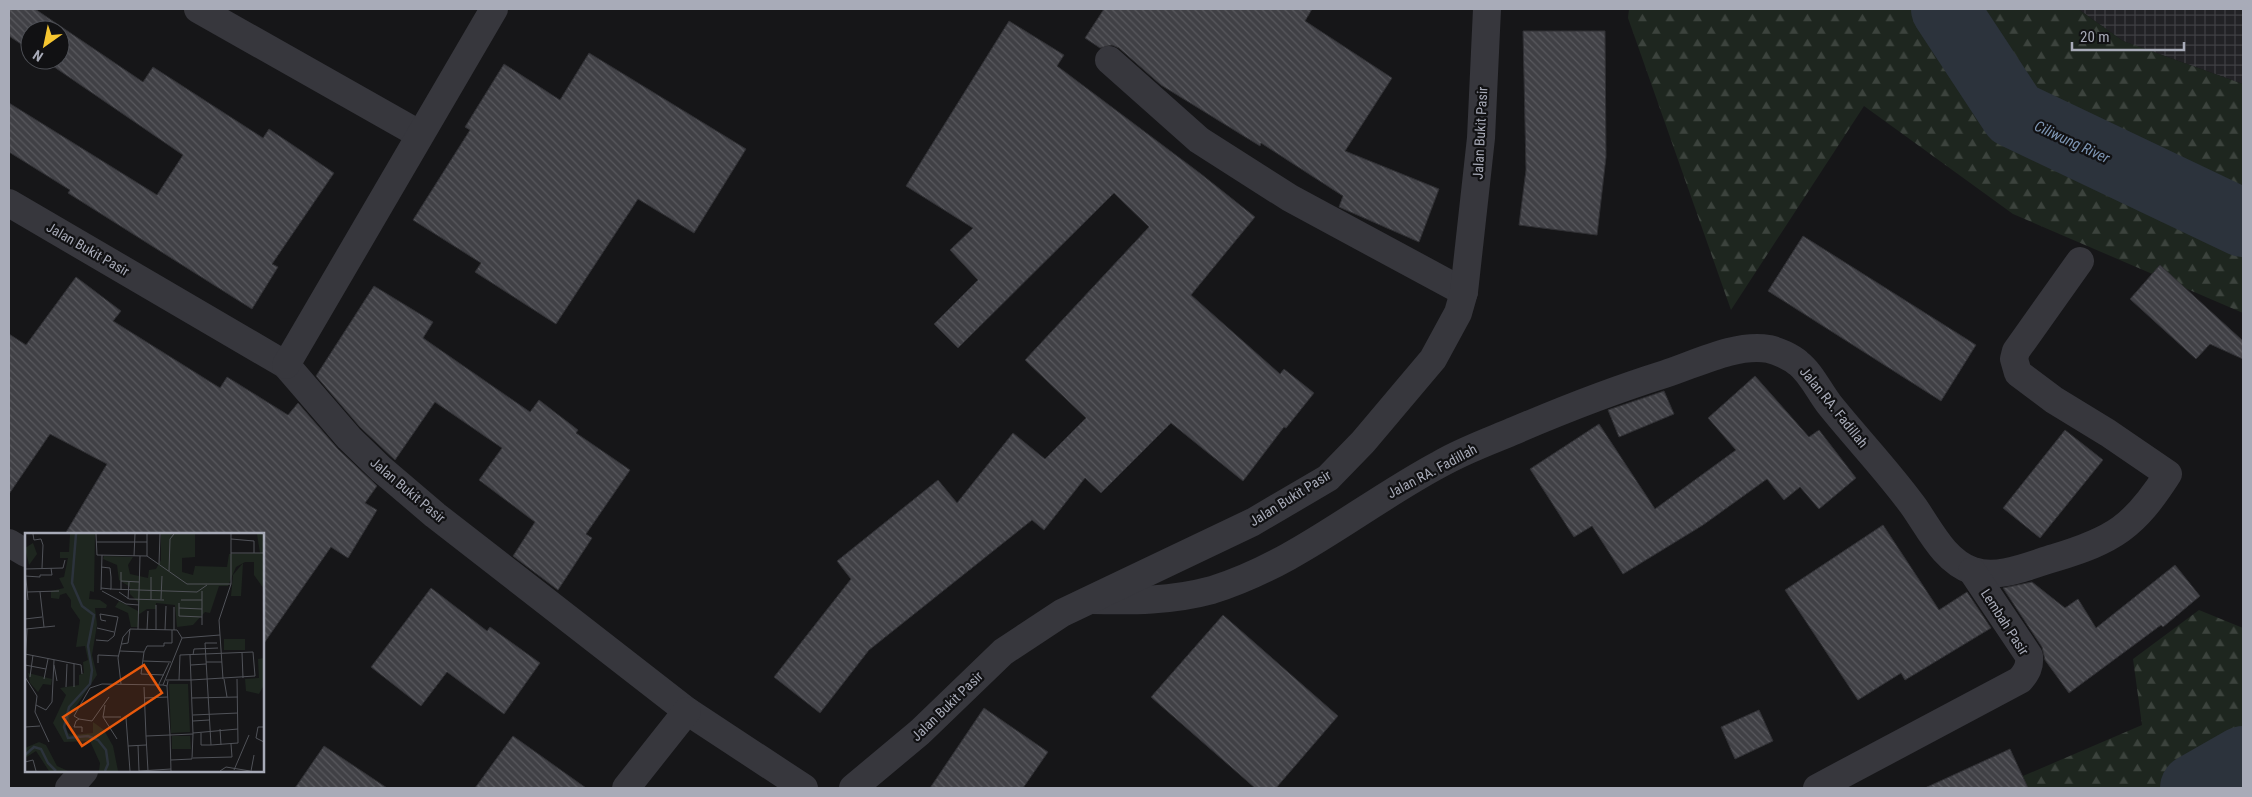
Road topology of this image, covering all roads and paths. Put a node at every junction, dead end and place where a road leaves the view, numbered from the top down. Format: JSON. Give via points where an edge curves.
{"nodes":[{"id":1,"x":198,"y":9,"type":"edge"},
{"id":2,"x":494,"y":9,"type":"edge"},
{"id":3,"x":1487,"y":9,"type":"edge"},
{"id":4,"x":1109,"y":60,"type":"dead end"},
{"id":5,"x":419,"y":134,"type":"junction"},
{"id":6,"x":9,"y":203,"type":"edge"},
{"id":7,"x":2080,"y":261,"type":"dead end"},
{"id":8,"x":1464,"y":292,"type":"junction"},
{"id":9,"x":286,"y":365,"type":"junction"},
{"id":10,"x":9,"y":543,"type":"edge"},
{"id":11,"x":25,"y":552,"type":"edge"},
{"id":12,"x":1972,"y":571,"type":"junction"},
{"id":13,"x":1091,"y":600,"type":"junction"},
{"id":14,"x":687,"y":711,"type":"junction"},
{"id":15,"x":83,"y":772,"type":"edge"},
{"id":16,"x":69,"y":788,"type":"edge"},
{"id":17,"x":626,"y":788,"type":"edge"},
{"id":18,"x":804,"y":788,"type":"edge"},
{"id":19,"x":853,"y":788,"type":"edge"},
{"id":20,"x":1817,"y":788,"type":"edge"}],
"edges":[{"from":1,"to":5,"type":"street"},
{"from":2,"to":5,"type":"street"},
{"from":3,"to":8,"type":"street","name":"Jalan Bukit Pasir","via":[[1481,138]]},
{"from":4,"to":8,"type":"street","via":[[1199,140],[1290,198]]},
{"from":5,"to":9,"type":"street"},
{"from":6,"to":9,"type":"street","name":"Jalan Bukit Pasir"},
{"from":7,"to":12,"type":"street","name":"Jalan RA. Fadillah","via":[[2016,351],[2014,359],[2018,373],[2168,474],[2140,514],[2098,543],[2009,571],[1986,574]]},
{"from":8,"to":13,"type":"street","name":"Jalan Bukit Pasir","via":[[1458,313],[1433,359],[1328,478],[1253,522]]},
{"from":9,"to":14,"type":"street","name":"Jalan Bukit Pasir","via":[[349,438],[381,469],[435,515]]},
{"from":10,"to":11,"type":"street"},
{"from":12,"to":13,"type":"street","name":"Jalan RA. Fadillah","via":[[1957,564],[1944,551],[1911,503],[1799,364],[1770,349],[1721,356],[1578,403],[1473,448],[1394,490],[1301,551],[1232,582],[1210,590],[1157,600]]},
{"from":12,"to":20,"type":"street","name":"Lembah Pasir","via":[[2029,656],[2025,674],[2020,680]]},
{"from":13,"to":19,"type":"street","name":"Jalan Bukit Pasir","via":[[1062,613],[1003,652],[920,732]]},
{"from":14,"to":17,"type":"street"},
{"from":14,"to":18,"type":"street","name":"Jalan Bukit Pasir"},
{"from":15,"to":16,"type":"street"}]}
